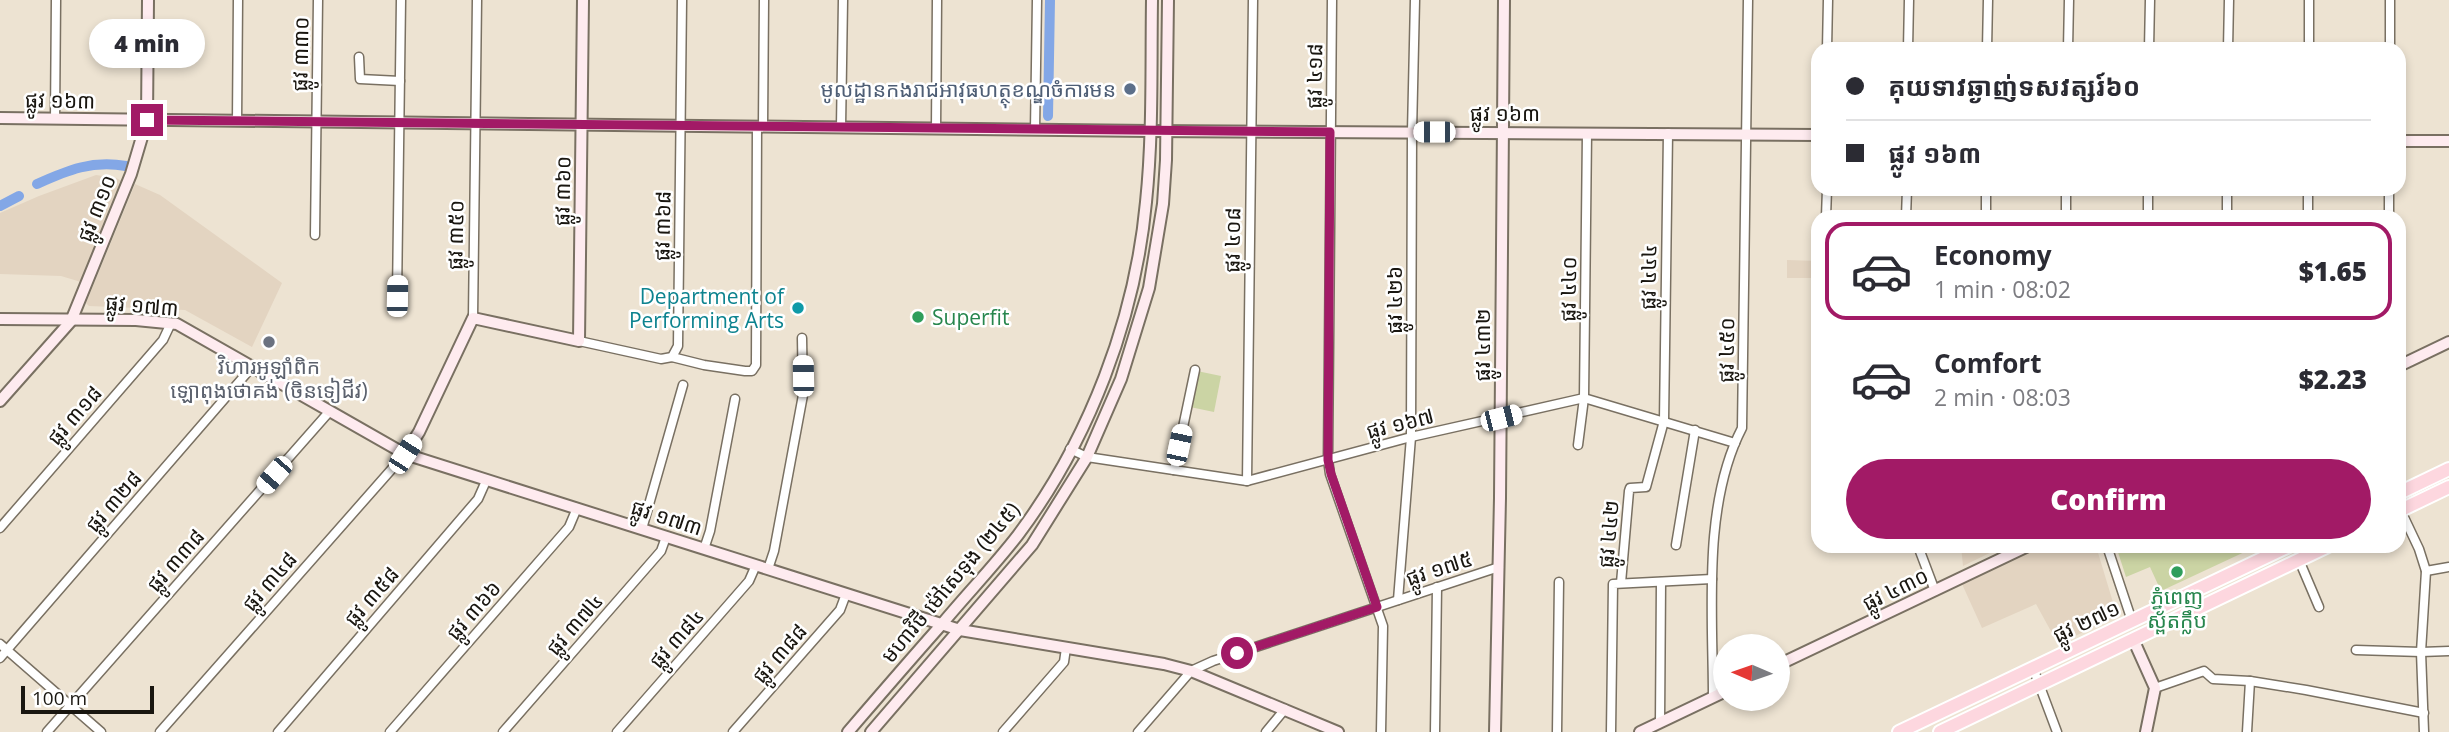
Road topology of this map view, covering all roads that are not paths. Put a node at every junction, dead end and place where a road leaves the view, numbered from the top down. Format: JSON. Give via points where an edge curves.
{"nodes":[{"id":1,"x":56,"y":0,"type":"edge"},
{"id":2,"x":148,"y":0,"type":"edge"},
{"id":3,"x":237,"y":0,"type":"edge"},
{"id":4,"x":318,"y":0,"type":"edge"},
{"id":5,"x":401,"y":0,"type":"edge"},
{"id":6,"x":477,"y":0,"type":"edge"},
{"id":7,"x":583,"y":0,"type":"edge"},
{"id":8,"x":682,"y":0,"type":"edge"},
{"id":9,"x":764,"y":0,"type":"edge"},
{"id":10,"x":843,"y":0,"type":"edge"},
{"id":11,"x":937,"y":0,"type":"edge"},
{"id":12,"x":1037,"y":0,"type":"edge"},
{"id":13,"x":1152,"y":0,"type":"edge"},
{"id":14,"x":1168,"y":0,"type":"edge"},
{"id":15,"x":1253,"y":0,"type":"edge"},
{"id":16,"x":1332,"y":0,"type":"edge"},
{"id":17,"x":1415,"y":0,"type":"edge"},
{"id":18,"x":1504,"y":0,"type":"edge"},
{"id":19,"x":1748,"y":0,"type":"edge"},
{"id":20,"x":1828,"y":0,"type":"edge"},
{"id":21,"x":1909,"y":0,"type":"edge"},
{"id":22,"x":1988,"y":0,"type":"edge"},
{"id":23,"x":2069,"y":0,"type":"edge"},
{"id":24,"x":2150,"y":0,"type":"edge"},
{"id":25,"x":2229,"y":0,"type":"edge"},
{"id":26,"x":2309,"y":0,"type":"edge"},
{"id":27,"x":2390,"y":0,"type":"edge"},
{"id":28,"x":1827,"y":42,"type":"edge"},
{"id":29,"x":1908,"y":42,"type":"edge"},
{"id":30,"x":1987,"y":42,"type":"edge"},
{"id":31,"x":2068,"y":42,"type":"edge"},
{"id":32,"x":2150,"y":42,"type":"edge"},
{"id":33,"x":2228,"y":42,"type":"edge"},
{"id":34,"x":2309,"y":42,"type":"edge"},
{"id":35,"x":2390,"y":42,"type":"edge"},
{"id":36,"x":359,"y":57,"type":"dead end"},
{"id":37,"x":400,"y":81,"type":"junction"},
{"id":38,"x":0,"y":118,"type":"edge"},
{"id":39,"x":55,"y":119,"type":"junction"},
{"id":40,"x":147,"y":120,"type":"junction"},
{"id":41,"x":237,"y":121,"type":"junction"},
{"id":42,"x":317,"y":122,"type":"junction"},
{"id":43,"x":400,"y":122,"type":"junction"},
{"id":44,"x":475,"y":123,"type":"junction"},
{"id":45,"x":582,"y":124,"type":"junction"},
{"id":46,"x":680,"y":126,"type":"junction"},
{"id":47,"x":760,"y":126,"type":"junction"},
{"id":48,"x":841,"y":127,"type":"junction"},
{"id":49,"x":936,"y":129,"type":"junction"},
{"id":50,"x":1035,"y":130,"type":"junction"},
{"id":51,"x":1150,"y":131,"type":"junction"},
{"id":52,"x":1167,"y":131,"type":"junction"},
{"id":53,"x":1251,"y":132,"type":"junction"},
{"id":54,"x":1330,"y":132,"type":"junction"},
{"id":55,"x":1412,"y":132,"type":"junction"},
{"id":56,"x":1503,"y":132,"type":"junction"},
{"id":57,"x":1587,"y":133,"type":"junction"},
{"id":58,"x":1668,"y":133,"type":"junction"},
{"id":59,"x":1746,"y":134,"type":"junction"},
{"id":60,"x":1811,"y":135,"type":"edge"},
{"id":61,"x":2406,"y":141,"type":"edge"},
{"id":62,"x":2449,"y":141,"type":"edge"},
{"id":63,"x":315,"y":235,"type":"dead end"},
{"id":64,"x":1141,"y":240,"type":"junction"},
{"id":65,"x":1158,"y":243,"type":"junction"},
{"id":66,"x":397,"y":296,"type":"dead end"},
{"id":67,"x":473,"y":318,"type":"junction"},
{"id":68,"x":0,"y":319,"type":"edge"},
{"id":69,"x":71,"y":321,"type":"junction"},
{"id":70,"x":171,"y":324,"type":"junction"},
{"id":71,"x":802,"y":338,"type":"dead end"},
{"id":72,"x":579,"y":341,"type":"junction"},
{"id":73,"x":2449,"y":342,"type":"edge"},
{"id":74,"x":672,"y":357,"type":"junction"},
{"id":75,"x":2406,"y":363,"type":"edge"},
{"id":76,"x":252,"y":367,"type":"junction"},
{"id":77,"x":1195,"y":370,"type":"dead end"},
{"id":78,"x":683,"y":385,"type":"dead end"},
{"id":79,"x":735,"y":398,"type":"dead end"},
{"id":80,"x":1584,"y":398,"type":"junction"},
{"id":81,"x":0,"y":401,"type":"edge"},
{"id":82,"x":330,"y":412,"type":"junction"},
{"id":83,"x":1501,"y":418,"type":"junction"},
{"id":84,"x":1664,"y":421,"type":"junction"},
{"id":85,"x":1695,"y":430,"type":"junction"},
{"id":86,"x":1411,"y":438,"type":"junction"},
{"id":87,"x":1735,"y":443,"type":"junction"},
{"id":88,"x":1578,"y":445,"type":"dead end"},
{"id":89,"x":1070,"y":449,"type":"junction"},
{"id":90,"x":405,"y":454,"type":"junction"},
{"id":91,"x":1087,"y":457,"type":"junction"},
{"id":92,"x":1328,"y":460,"type":"junction"},
{"id":93,"x":2449,"y":469,"type":"edge"},
{"id":94,"x":1174,"y":470,"type":"junction"},
{"id":95,"x":486,"y":481,"type":"junction"},
{"id":96,"x":1247,"y":481,"type":"junction"},
{"id":97,"x":2449,"y":488,"type":"edge"},
{"id":98,"x":2406,"y":490,"type":"edge"},
{"id":99,"x":577,"y":508,"type":"junction"},
{"id":100,"x":2406,"y":508,"type":"edge"},
{"id":101,"x":2406,"y":523,"type":"edge"},
{"id":102,"x":0,"y":528,"type":"edge"},
{"id":103,"x":642,"y":529,"type":"junction"},
{"id":104,"x":666,"y":537,"type":"junction"},
{"id":105,"x":1676,"y":545,"type":"dead end"},
{"id":106,"x":704,"y":549,"type":"junction"},
{"id":107,"x":1921,"y":553,"type":"edge"},
{"id":108,"x":2014,"y":553,"type":"edge"},
{"id":109,"x":2109,"y":553,"type":"edge"},
{"id":110,"x":2274,"y":553,"type":"edge"},
{"id":111,"x":2314,"y":553,"type":"edge"},
{"id":112,"x":2299,"y":560,"type":"junction"},
{"id":113,"x":756,"y":565,"type":"junction"},
{"id":114,"x":1499,"y":567,"type":"junction"},
{"id":115,"x":2449,"y":567,"type":"edge"},
{"id":116,"x":768,"y":569,"type":"junction"},
{"id":117,"x":2426,"y":571,"type":"junction"},
{"id":118,"x":1713,"y":579,"type":"junction"},
{"id":119,"x":1559,"y":582,"type":"dead end"},
{"id":120,"x":1661,"y":582,"type":"junction"},
{"id":121,"x":1617,"y":584,"type":"junction"},
{"id":122,"x":1437,"y":587,"type":"junction"},
{"id":123,"x":1935,"y":591,"type":"junction"},
{"id":124,"x":846,"y":594,"type":"junction"},
{"id":125,"x":1398,"y":600,"type":"junction"},
{"id":126,"x":1377,"y":607,"type":"junction"},
{"id":127,"x":2319,"y":607,"type":"dead end"},
{"id":128,"x":2132,"y":621,"type":"junction"},
{"id":129,"x":942,"y":624,"type":"junction"},
{"id":130,"x":960,"y":630,"type":"junction"},
{"id":131,"x":1713,"y":634,"type":"edge"},
{"id":132,"x":2133,"y":639,"type":"junction"},
{"id":133,"x":3,"y":647,"type":"edge"},
{"id":134,"x":1066,"y":648,"type":"junction"},
{"id":135,"x":2356,"y":650,"type":"dead end"},
{"id":136,"x":2449,"y":651,"type":"edge"},
{"id":137,"x":2421,"y":652,"type":"junction"},
{"id":138,"x":0,"y":657,"type":"edge"},
{"id":139,"x":1790,"y":660,"type":"edge"},
{"id":140,"x":2033,"y":668,"type":"junction"},
{"id":141,"x":1192,"y":671,"type":"junction"},
{"id":142,"x":2250,"y":681,"type":"junction"},
{"id":143,"x":2039,"y":684,"type":"junction"},
{"id":144,"x":2155,"y":688,"type":"junction"},
{"id":145,"x":880,"y":694,"type":"junction"},
{"id":146,"x":1713,"y":697,"type":"edge"},
{"id":147,"x":70,"y":705,"type":"junction"},
{"id":148,"x":894,"y":706,"type":"junction"},
{"id":149,"x":1285,"y":709,"type":"junction"},
{"id":150,"x":2424,"y":713,"type":"junction"},
{"id":151,"x":1660,"y":722,"type":"junction"},
{"id":152,"x":47,"y":732,"type":"edge"},
{"id":153,"x":100,"y":732,"type":"edge"},
{"id":154,"x":160,"y":732,"type":"edge"},
{"id":155,"x":278,"y":732,"type":"edge"},
{"id":156,"x":390,"y":732,"type":"edge"},
{"id":157,"x":503,"y":732,"type":"edge"},
{"id":158,"x":617,"y":732,"type":"edge"},
{"id":159,"x":733,"y":732,"type":"edge"},
{"id":160,"x":848,"y":732,"type":"edge"},
{"id":161,"x":871,"y":732,"type":"edge"},
{"id":162,"x":1003,"y":732,"type":"edge"},
{"id":163,"x":1138,"y":732,"type":"edge"},
{"id":164,"x":1266,"y":732,"type":"edge"},
{"id":165,"x":1338,"y":732,"type":"edge"},
{"id":166,"x":1381,"y":732,"type":"edge"},
{"id":167,"x":1435,"y":732,"type":"edge"},
{"id":168,"x":1495,"y":732,"type":"edge"},
{"id":169,"x":1557,"y":732,"type":"edge"},
{"id":170,"x":1611,"y":732,"type":"edge"},
{"id":171,"x":1640,"y":732,"type":"edge"},
{"id":172,"x":1899,"y":732,"type":"edge"},
{"id":173,"x":1940,"y":732,"type":"edge"},
{"id":174,"x":2057,"y":732,"type":"edge"},
{"id":175,"x":2146,"y":732,"type":"edge"},
{"id":176,"x":2247,"y":732,"type":"edge"},
{"id":177,"x":2424,"y":732,"type":"edge"}],
"edges":[{"from":1,"to":39,"type":"street"},
{"from":2,"to":40,"type":"street","name":"ផ្លូវ ៣១០"},
{"from":3,"to":41,"type":"street"},
{"from":4,"to":42,"type":"street","name":"ផ្លូវ ៣៣០"},
{"from":5,"to":37,"type":"street"},
{"from":6,"to":44,"type":"street","name":"ផ្លូវ ៣៥០"},
{"from":7,"to":45,"type":"street","name":"ផ្លូវ ៣៦០"},
{"from":8,"to":46,"type":"street","name":"ផ្លូវ ៣៦៨"},
{"from":9,"to":47,"type":"street"},
{"from":10,"to":48,"type":"street"},
{"from":11,"to":49,"type":"street"},
{"from":12,"to":50,"type":"street"},
{"from":13,"to":51,"type":"street","name":"មហាវិថី ម៉ៅសេទុង (២៤៥)"},
{"from":14,"to":52,"type":"street","name":"មហាវិថី ម៉ៅសេទុង (២៤៥)"},
{"from":15,"to":53,"type":"street","name":"ផ្លូវ ៤០៨"},
{"from":16,"to":54,"type":"street","name":"ផ្លូវ ៤១៨"},
{"from":17,"to":55,"type":"street","name":"ផ្លូវ ៤២៦"},
{"from":18,"to":56,"type":"street","name":"ផ្លូវ ៤៣២"},
{"from":19,"to":59,"type":"street","name":"ផ្លូវ ៤៥០"},
{"from":20,"to":28,"type":"street"},
{"from":21,"to":29,"type":"street"},
{"from":22,"to":30,"type":"street"},
{"from":23,"to":31,"type":"street"},
{"from":24,"to":32,"type":"street"},
{"from":25,"to":33,"type":"street"},
{"from":26,"to":34,"type":"street"},
{"from":27,"to":35,"type":"street"},
{"from":36,"to":37,"type":"street","via":[[360,79]]},
{"from":37,"to":43,"type":"street"},
{"from":38,"to":39,"type":"street","name":"ផ្លូវ ១៦៣"},
{"from":39,"to":40,"type":"street","name":"ផ្លូវ ១៦៣"},
{"from":40,"to":41,"type":"street","name":"ផ្លូវ ១៦៣"},
{"from":40,"to":69,"type":"street","name":"ផ្លូវ ៣១០","via":[[131,174]]},
{"from":41,"to":42,"type":"street","name":"ផ្លូវ ១៦៣"},
{"from":42,"to":43,"type":"street","name":"ផ្លូវ ១៦៣"},
{"from":42,"to":63,"type":"street","name":"ផ្លូវ ៣៣០"},
{"from":43,"to":44,"type":"street","name":"ផ្លូវ ១៦៣"},
{"from":43,"to":66,"type":"street"},
{"from":44,"to":45,"type":"street","name":"ផ្លូវ ១៦៣"},
{"from":44,"to":67,"type":"street","name":"ផ្លូវ ៣៥០"},
{"from":45,"to":46,"type":"street","name":"ផ្លូវ ១៦៣"},
{"from":45,"to":72,"type":"street","name":"ផ្លូវ ៣៦០"},
{"from":46,"to":47,"type":"street","name":"ផ្លូវ ១៦៣"},
{"from":46,"to":74,"type":"street","name":"ផ្លូវ ៣៦៨","via":[[678,346]]},
{"from":47,"to":48,"type":"street","name":"ផ្លូវ ១៦៣"},
{"from":47,"to":74,"type":"street","via":[[756,365],[745,371]]},
{"from":48,"to":49,"type":"street","name":"ផ្លូវ ១៦៣"},
{"from":49,"to":50,"type":"street","name":"ផ្លូវ ១៦៣"},
{"from":50,"to":51,"type":"street","name":"ផ្លូវ ១៦៣"},
{"from":51,"to":52,"type":"street","name":"ផ្លូវ ១៦៣"},
{"from":51,"to":64,"type":"street","name":"មហាវិថី ម៉ៅសេទុង (២៤៥)"},
{"from":52,"to":53,"type":"street","name":"ផ្លូវ ១៦៣"},
{"from":52,"to":65,"type":"street","name":"មហាវិថី ម៉ៅសេទុង (២៤៥)"},
{"from":53,"to":54,"type":"street","name":"ផ្លូវ ១៦៣"},
{"from":53,"to":96,"type":"street","name":"ផ្លូវ ៤០៨"},
{"from":54,"to":55,"type":"street","name":"ផ្លូវ ១៦៣"},
{"from":54,"to":92,"type":"street","name":"ផ្លូវ ៤១៨"},
{"from":55,"to":56,"type":"street","name":"ផ្លូវ ១៦៣"},
{"from":55,"to":86,"type":"street","name":"ផ្លូវ ៤២៦"},
{"from":56,"to":57,"type":"street","name":"ផ្លូវ ១៦៣"},
{"from":56,"to":83,"type":"street","name":"ផ្លូវ ៤៣២"},
{"from":57,"to":58,"type":"street","name":"ផ្លូវ ១៦៣"},
{"from":57,"to":80,"type":"street","name":"ផ្លូវ ៤៤០"},
{"from":58,"to":59,"type":"street","name":"ផ្លូវ ១៦៣"},
{"from":58,"to":84,"type":"street","name":"ផ្លូវ ៤៤៤"},
{"from":59,"to":60,"type":"street","name":"ផ្លូវ ១៦៣"},
{"from":59,"to":87,"type":"street","name":"ផ្លូវ ៤៥០","via":[[1742,428]]},
{"from":61,"to":62,"type":"street"},
{"from":64,"to":65,"type":"street"},
{"from":64,"to":89,"type":"street","name":"មហាវិថី ម៉ៅសេទុង (២៤៥)","via":[[1115,347]]},
{"from":65,"to":91,"type":"street","name":"មហាវិថី ម៉ៅសេទុង (២៤៥)","via":[[1131,353]]},
{"from":67,"to":72,"type":"street"},
{"from":67,"to":90,"type":"street","name":"ផ្លូវ ៣៥០"},
{"from":68,"to":69,"type":"street","name":"ផ្លូវ ១៧៣"},
{"from":69,"to":70,"type":"street","name":"ផ្លូវ ១៧៣"},
{"from":69,"to":81,"type":"street","name":"ផ្លូវ ៣១០"},
{"from":70,"to":76,"type":"street","name":"ផ្លូវ ១៧៣","via":[[186,328]]},
{"from":70,"to":102,"type":"street","name":"ផ្លូវ ៣១៨","via":[[163,340]]},
{"from":71,"to":116,"type":"street","via":[[803,395]]},
{"from":72,"to":74,"type":"street","via":[[661,359]]},
{"from":73,"to":75,"type":"street"},
{"from":76,"to":82,"type":"street","name":"ផ្លូវ ១៧៣"},
{"from":76,"to":133,"type":"street","name":"ផ្លូវ ៣២៨"},
{"from":77,"to":94,"type":"street"},
{"from":78,"to":103,"type":"street"},
{"from":79,"to":106,"type":"street"},
{"from":80,"to":83,"type":"street","name":"ផ្លូវ ១៦៧"},
{"from":80,"to":84,"type":"street","name":"ផ្លូវ ១៦៧"},
{"from":80,"to":88,"type":"street","name":"ផ្លូវ ៤៤០"},
{"from":82,"to":90,"type":"street","name":"ផ្លូវ ១៧៣"},
{"from":82,"to":147,"type":"street","name":"ផ្លូវ ៣៣៨"},
{"from":83,"to":86,"type":"street","name":"ផ្លូវ ១៦៧"},
{"from":83,"to":114,"type":"street","name":"ផ្លូវ ៤៣២"},
{"from":84,"to":85,"type":"street","name":"ផ្លូវ ១៦៧"},
{"from":84,"to":121,"type":"street","name":"ផ្លូវ ៤៤២","via":[[1646,487],[1629,491]]},
{"from":85,"to":87,"type":"street","name":"ផ្លូវ ១៦៧"},
{"from":85,"to":105,"type":"street"},
{"from":86,"to":92,"type":"street","name":"ផ្លូវ ១៦៧"},
{"from":86,"to":125,"type":"street","name":"ផ្លូវ ៤២៦"},
{"from":87,"to":118,"type":"street","name":"ផ្លូវ ៤៥០","via":[[1717,516]]},
{"from":89,"to":91,"type":"street","name":"ផ្លូវ ១៦៧"},
{"from":89,"to":129,"type":"street","name":"មហាវិថី ម៉ៅសេទុង (២៤៥)","via":[[1018,534]]},
{"from":90,"to":95,"type":"street","name":"ផ្លូវ ១៧៣"},
{"from":90,"to":154,"type":"street","name":"ផ្លូវ ៣៤៨"},
{"from":91,"to":94,"type":"street","name":"ផ្លូវ ១៦៧"},
{"from":91,"to":130,"type":"street","name":"មហាវិថី ម៉ៅសេទុង (២៤៥)","via":[[1032,545]]},
{"from":92,"to":96,"type":"street","name":"ផ្លូវ ១៦៧"},
{"from":92,"to":126,"type":"street","name":"ផ្លូវ ៤១៨"},
{"from":93,"to":98,"type":"main road"},
{"from":94,"to":96,"type":"street","name":"ផ្លូវ ១៦៧"},
{"from":95,"to":99,"type":"street","name":"ផ្លូវ ១៧៣"},
{"from":95,"to":155,"type":"street","name":"ផ្លូវ ៣៥៨","via":[[478,499]]},
{"from":97,"to":100,"type":"main road"},
{"from":99,"to":103,"type":"street","name":"ផ្លូវ ១៧៣"},
{"from":99,"to":156,"type":"street","name":"ផ្លូវ ៣៦៦","via":[[569,527]]},
{"from":101,"to":117,"type":"street"},
{"from":103,"to":104,"type":"street","name":"ផ្លូវ ១៧៣"},
{"from":104,"to":106,"type":"street","name":"ផ្លូវ ១៧៣"},
{"from":104,"to":157,"type":"street","name":"ផ្លូវ ៣៧៤","via":[[661,551]]},
{"from":106,"to":113,"type":"street","name":"ផ្លូវ ១៧៣"},
{"from":107,"to":123,"type":"street"},
{"from":108,"to":123,"type":"street","name":"ផ្លូវ ៤៣០"},
{"from":109,"to":128,"type":"street"},
{"from":110,"to":128,"type":"main road","name":"ផ្លូវ ២៧១"},
{"from":111,"to":112,"type":"main road","name":"ផ្លូវ ២៧១"},
{"from":112,"to":127,"type":"street"},
{"from":112,"to":132,"type":"main road","name":"ផ្លូវ ២៧១"},
{"from":113,"to":116,"type":"street","name":"ផ្លូវ ១៧៣"},
{"from":113,"to":158,"type":"street","name":"ផ្លូវ ៣៨៤","via":[[749,581]]},
{"from":114,"to":122,"type":"street","name":"ផ្លូវ ១៧៥"},
{"from":114,"to":168,"type":"street","name":"ផ្លូវ ៤៣២"},
{"from":115,"to":117,"type":"street"},
{"from":116,"to":124,"type":"street","name":"ផ្លូវ ១៧៣"},
{"from":117,"to":137,"type":"street"},
{"from":118,"to":120,"type":"street"},
{"from":118,"to":131,"type":"street","name":"ផ្លូវ ៤៥០"},
{"from":119,"to":169,"type":"street"},
{"from":120,"to":121,"type":"street"},
{"from":120,"to":151,"type":"street"},
{"from":121,"to":170,"type":"street","name":"ផ្លូវ ៤៤២"},
{"from":122,"to":125,"type":"street","name":"ផ្លូវ ១៧៥"},
{"from":122,"to":167,"type":"street"},
{"from":123,"to":139,"type":"street","name":"ផ្លូវ ៤៣០"},
{"from":124,"to":129,"type":"street","name":"ផ្លូវ ១៧៣"},
{"from":124,"to":159,"type":"street","name":"ផ្លូវ ៣៨៨","via":[[840,610]]},
{"from":125,"to":126,"type":"street","name":"ផ្លូវ ១៧៥"},
{"from":126,"to":141,"type":"street","name":"ផ្លូវ ១៧៥"},
{"from":126,"to":166,"type":"street","name":"ផ្លូវ ៤១៨","via":[[1383,626]]},
{"from":128,"to":140,"type":"main road","name":"ផ្លូវ ២៧១"},
{"from":129,"to":130,"type":"street","name":"ផ្លូវ ១៧៣"},
{"from":129,"to":145,"type":"street","name":"មហាវិថី ម៉ៅសេទុង (២៤៥)"},
{"from":130,"to":134,"type":"street","name":"ផ្លូវ ១៧៣"},
{"from":130,"to":148,"type":"street","name":"មហាវិថី ម៉ៅសេទុង (២៤៥)"},
{"from":132,"to":143,"type":"main road","name":"ផ្លូវ ២៧១"},
{"from":132,"to":144,"type":"street"},
{"from":133,"to":138,"type":"street","name":"ផ្លូវ ៣២៨"},
{"from":133,"to":147,"type":"street"},
{"from":134,"to":141,"type":"street","name":"ផ្លូវ ១៧៣"},
{"from":134,"to":162,"type":"street","via":[[1064,662]]},
{"from":135,"to":137,"type":"street"},
{"from":136,"to":137,"type":"street"},
{"from":137,"to":150,"type":"street"},
{"from":140,"to":143,"type":"street"},
{"from":140,"to":172,"type":"main road","name":"ផ្លូវ ២៧១"},
{"from":141,"to":149,"type":"street","name":"ផ្លូវ ១៧៣"},
{"from":141,"to":163,"type":"street"},
{"from":142,"to":144,"type":"street","via":[[2213,679],[2202,671]]},
{"from":142,"to":150,"type":"street"},
{"from":142,"to":176,"type":"street"},
{"from":143,"to":173,"type":"main road","name":"ផ្លូវ ២៧១"},
{"from":143,"to":174,"type":"street"},
{"from":144,"to":175,"type":"street"},
{"from":145,"to":148,"type":"street"},
{"from":145,"to":160,"type":"street","name":"មហាវិថី ម៉ៅសេទុង (២៤៥)"},
{"from":146,"to":151,"type":"street"},
{"from":147,"to":152,"type":"street","name":"ផ្លូវ ៣៣៨"},
{"from":147,"to":153,"type":"street"},
{"from":148,"to":161,"type":"street","name":"មហាវិថី ម៉ៅសេទុង (២៤៥)"},
{"from":149,"to":164,"type":"street"},
{"from":149,"to":165,"type":"street","name":"ផ្លូវ ១៧៣"},
{"from":150,"to":177,"type":"street"},
{"from":151,"to":171,"type":"street"}]}
